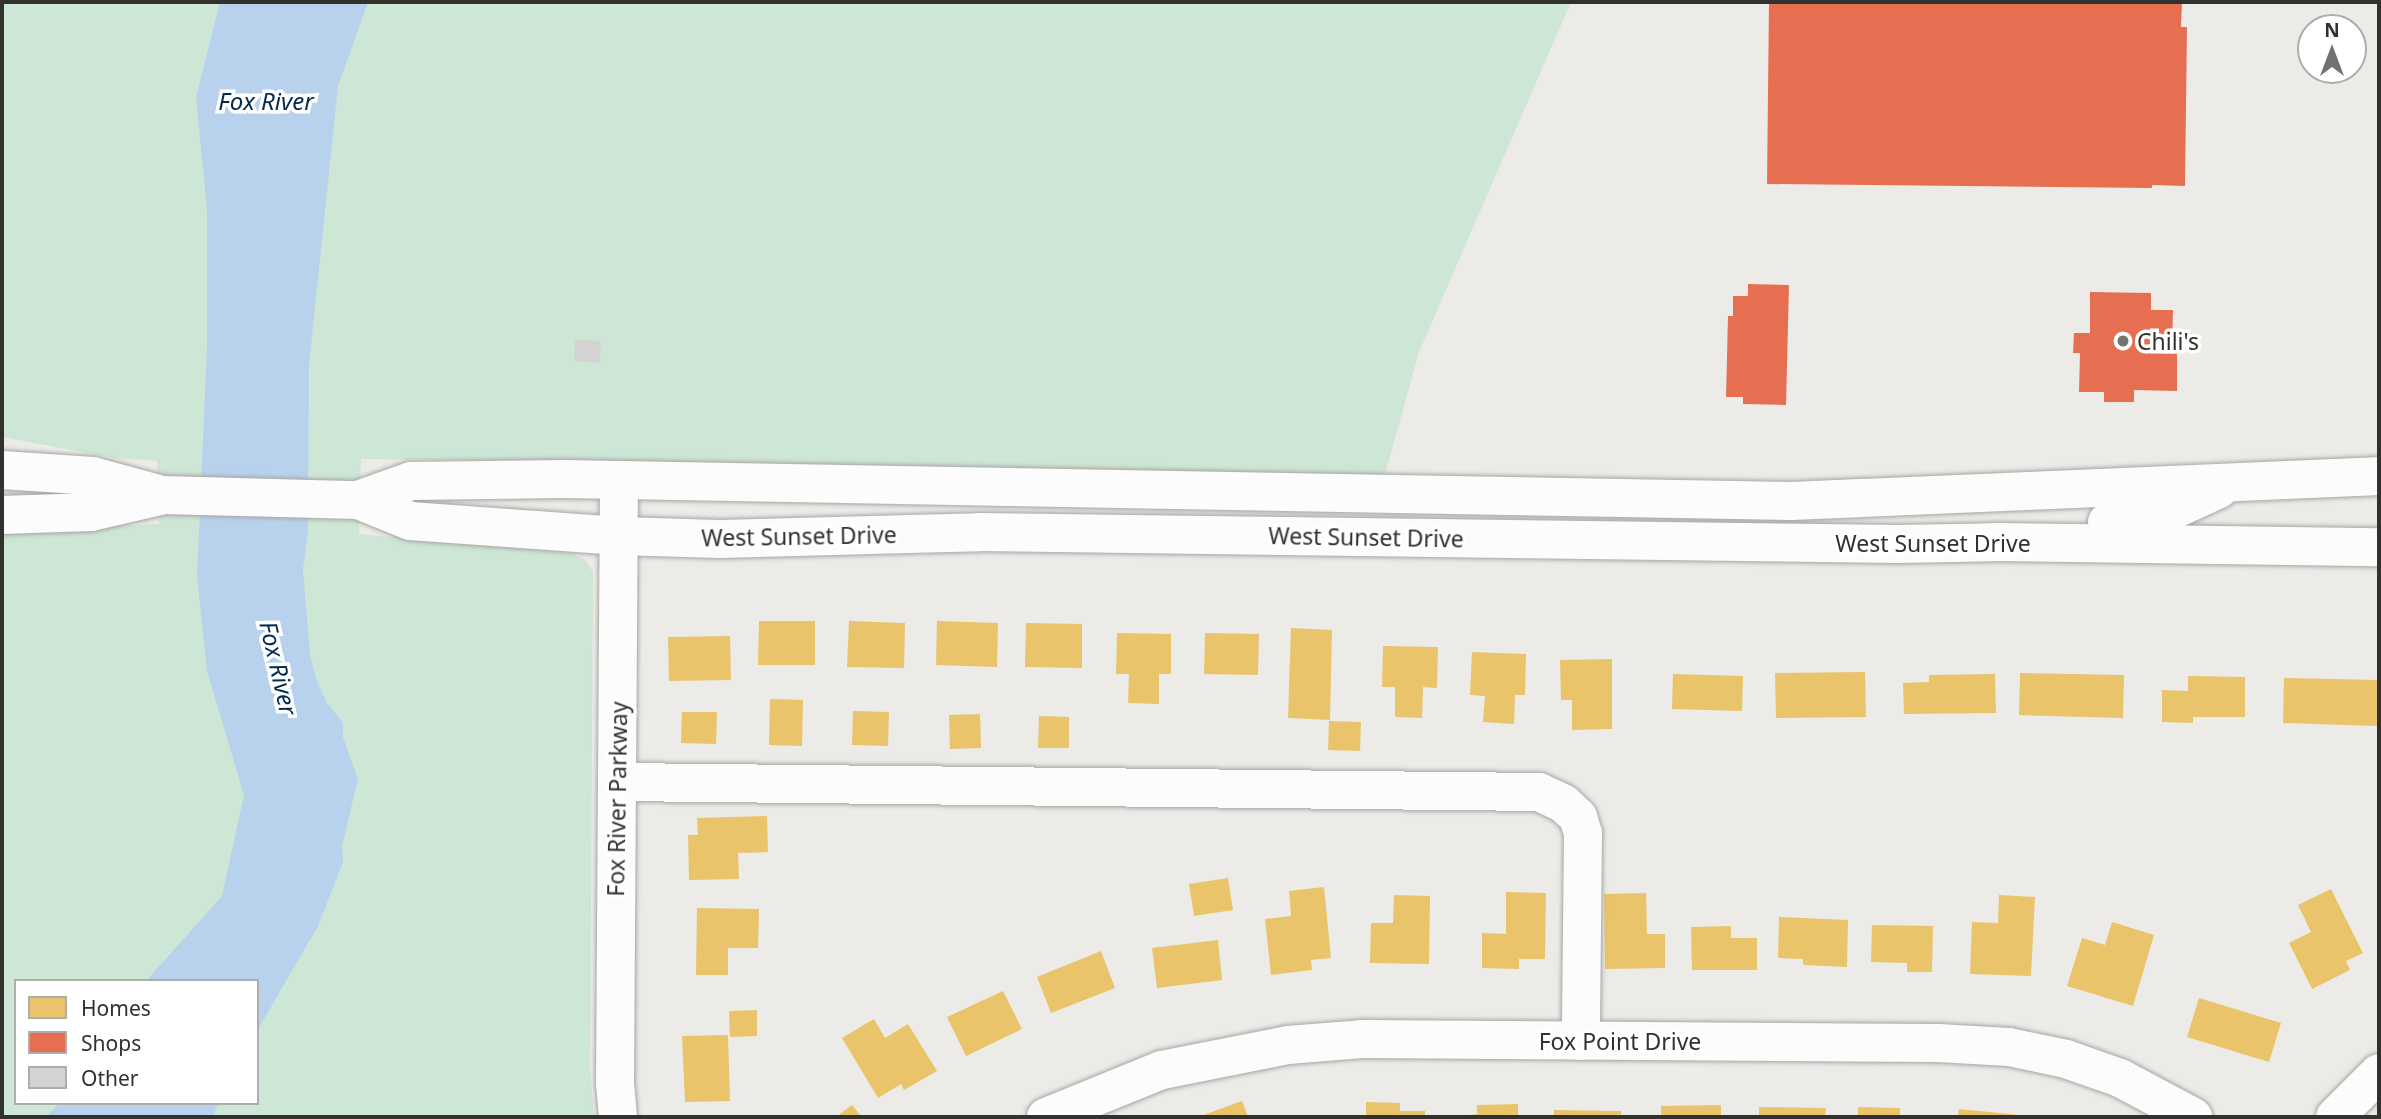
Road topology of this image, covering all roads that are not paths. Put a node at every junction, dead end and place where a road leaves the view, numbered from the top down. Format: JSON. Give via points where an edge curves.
{"nodes":[{"id":1,"x":2,"y":470,"type":"edge"},
{"id":2,"x":2379,"y":476,"type":"edge"},
{"id":3,"x":2327,"y":478,"type":"junction"},
{"id":4,"x":619,"y":481,"type":"junction"},
{"id":5,"x":2234,"y":482,"type":"junction"},
{"id":6,"x":162,"y":495,"type":"junction"},
{"id":7,"x":358,"y":500,"type":"junction"},
{"id":8,"x":2,"y":515,"type":"edge"},
{"id":9,"x":619,"y":536,"type":"junction"},
{"id":10,"x":1999,"y":542,"type":"junction"},
{"id":11,"x":2198,"y":544,"type":"junction"},
{"id":12,"x":2379,"y":547,"type":"edge"},
{"id":13,"x":617,"y":782,"type":"junction"},
{"id":14,"x":1581,"y":1041,"type":"junction"},
{"id":15,"x":2379,"y":1073,"type":"edge"},
{"id":16,"x":1087,"y":1109,"type":"edge"},
{"id":17,"x":618,"y":1117,"type":"edge"},
{"id":18,"x":1046,"y":1117,"type":"edge"},
{"id":19,"x":2193,"y":1117,"type":"edge"},
{"id":20,"x":2335,"y":1117,"type":"edge"}],
"edges":[{"from":1,"to":6,"type":"main road","name":"West Sunset Drive","via":[[93,476]]},
{"from":2,"to":3,"type":"main road","name":"West Sunset Drive"},
{"from":3,"to":5,"type":"main road","name":"West Sunset Drive"},
{"from":3,"to":11,"type":"main road","via":[[2279,501],[2223,504],[2203,514],[2197,528]]},
{"from":4,"to":5,"type":"main road","name":"West Sunset Drive","via":[[1791,501]]},
{"from":4,"to":7,"type":"main road","name":"West Sunset Drive","via":[[411,481]]},
{"from":4,"to":9,"type":"main road","name":"Fox River Parkway"},
{"from":5,"to":10,"type":"main road","via":[[2152,520],[2067,524]]},
{"from":6,"to":7,"type":"main road","name":"West Sunset Drive"},
{"from":6,"to":8,"type":"main road","name":"West Sunset Drive","via":[[91,512]]},
{"from":7,"to":9,"type":"main road","name":"West Sunset Drive","via":[[410,521]]},
{"from":9,"to":10,"type":"main road","name":"West Sunset Drive","via":[[719,539],[981,532]]},
{"from":9,"to":13,"type":"main road","name":"Fox River Parkway"},
{"from":10,"to":11,"type":"main road","name":"West Sunset Drive"},
{"from":11,"to":12,"type":"main road","name":"West Sunset Drive"},
{"from":13,"to":14,"type":"main road","via":[[1539,792],[1563,803],[1578,817],[1583,832]]},
{"from":13,"to":17,"type":"main road","name":"Fox River Parkway","via":[[614,1083]]},
{"from":14,"to":16,"type":"main road","name":"Fox Point Drive","via":[[1362,1039],[1288,1045],[1162,1070]]},
{"from":14,"to":19,"type":"main road","name":"Fox Point Drive","via":[[2009,1047],[2066,1059],[2120,1078]]},
{"from":15,"to":20,"type":"main road"},
{"from":16,"to":18,"type":"main road","name":"Fox Point Drive"}]}
